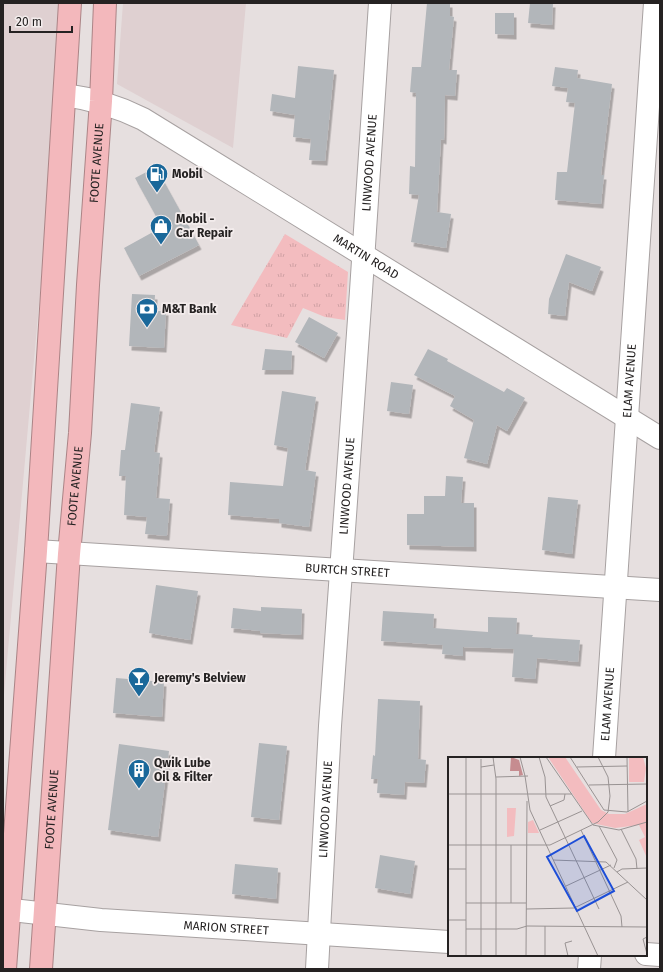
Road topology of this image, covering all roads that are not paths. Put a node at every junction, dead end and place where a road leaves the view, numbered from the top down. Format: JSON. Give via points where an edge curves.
{"nodes":[{"id":1,"x":70,"y":3,"type":"edge"},
{"id":2,"x":105,"y":3,"type":"edge"},
{"id":3,"x":380,"y":3,"type":"edge"},
{"id":4,"x":655,"y":3,"type":"edge"},
{"id":5,"x":65,"y":95,"type":"junction"},
{"id":6,"x":100,"y":101,"type":"junction"},
{"id":7,"x":364,"y":255,"type":"junction"},
{"id":8,"x":628,"y":418,"type":"junction"},
{"id":9,"x":660,"y":438,"type":"edge"},
{"id":10,"x":36,"y":551,"type":"junction"},
{"id":11,"x":69,"y":554,"type":"junction"},
{"id":12,"x":341,"y":570,"type":"junction"},
{"id":13,"x":617,"y":587,"type":"junction"},
{"id":14,"x":660,"y":590,"type":"edge"},
{"id":15,"x":604,"y":757,"type":"edge"},
{"id":16,"x":6,"y":909,"type":"edge"},
{"id":17,"x":45,"y":914,"type":"junction"},
{"id":18,"x":319,"y":934,"type":"junction"},
{"id":19,"x":448,"y":942,"type":"edge"},
{"id":20,"x":647,"y":954,"type":"edge"},
{"id":21,"x":660,"y":955,"type":"edge"},
{"id":22,"x":590,"y":956,"type":"edge"},
{"id":23,"x":5,"y":969,"type":"edge"},
{"id":24,"x":41,"y":969,"type":"edge"},
{"id":25,"x":317,"y":969,"type":"edge"},
{"id":26,"x":589,"y":969,"type":"edge"}],
"edges":[{"from":1,"to":5,"type":"highway"},
{"from":2,"to":6,"type":"highway","name":"FOOTE AVENUE"},
{"from":3,"to":7,"type":"street","name":"LINWOOD AVENUE"},
{"from":4,"to":8,"type":"street","name":"ELAM AVENUE"},
{"from":5,"to":6,"type":"street","name":"MARTIN ROAD"},
{"from":5,"to":10,"type":"highway"},
{"from":6,"to":7,"type":"street","name":"MARTIN ROAD","via":[[143,119]]},
{"from":6,"to":11,"type":"highway","name":"FOOTE AVENUE","via":[[80,433]]},
{"from":7,"to":8,"type":"street","name":"MARTIN ROAD"},
{"from":7,"to":12,"type":"street","name":"LINWOOD AVENUE"},
{"from":8,"to":9,"type":"street","name":"MARTIN ROAD"},
{"from":8,"to":13,"type":"street","name":"ELAM AVENUE"},
{"from":10,"to":11,"type":"street","name":"BURTCH STREET"},
{"from":10,"to":16,"type":"highway"},
{"from":11,"to":12,"type":"street","name":"BURTCH STREET"},
{"from":11,"to":17,"type":"highway","name":"FOOTE AVENUE"},
{"from":12,"to":13,"type":"street","name":"BURTCH STREET"},
{"from":12,"to":18,"type":"street","name":"LINWOOD AVENUE"},
{"from":13,"to":14,"type":"street","name":"BURTCH STREET"},
{"from":13,"to":15,"type":"street","name":"ELAM AVENUE"},
{"from":16,"to":17,"type":"street","name":"MARION STREET"},
{"from":16,"to":23,"type":"highway"},
{"from":17,"to":18,"type":"street","name":"MARION STREET"},
{"from":17,"to":24,"type":"highway","name":"FOOTE AVENUE"},
{"from":18,"to":19,"type":"street","name":"MARION STREET"},
{"from":18,"to":25,"type":"street","name":"LINWOOD AVENUE"},
{"from":20,"to":21,"type":"street"},
{"from":22,"to":26,"type":"street"}]}
